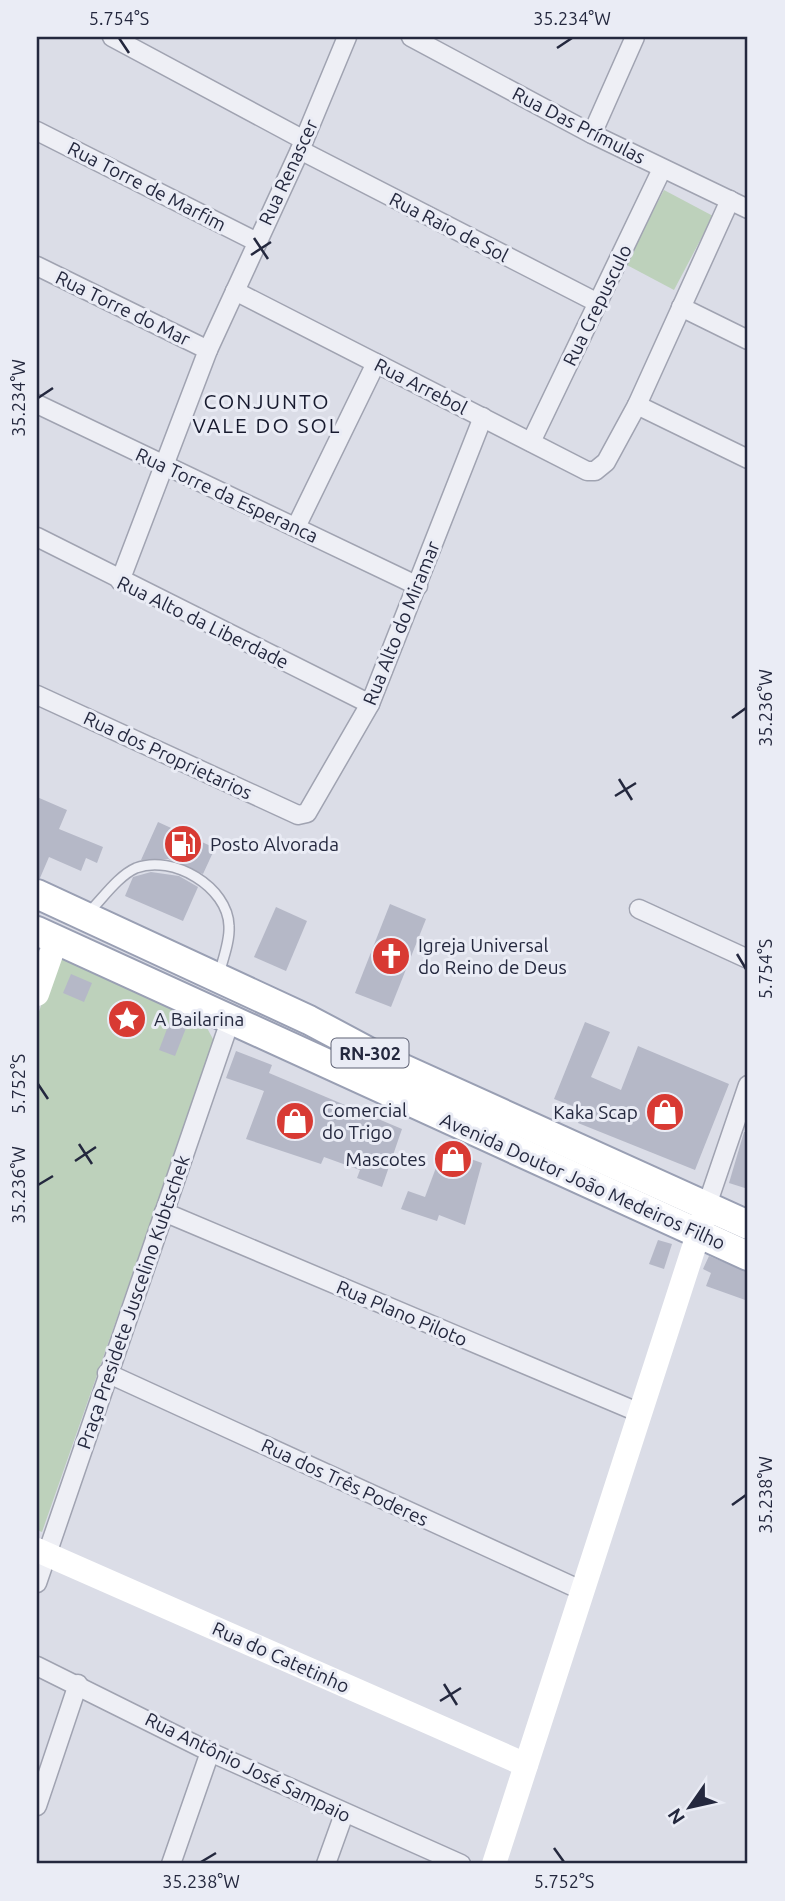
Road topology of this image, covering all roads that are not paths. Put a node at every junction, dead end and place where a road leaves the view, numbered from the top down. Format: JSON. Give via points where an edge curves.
{"nodes":[{"id":1,"x":112,"y":37,"type":"edge"},
{"id":2,"x":347,"y":37,"type":"edge"},
{"id":3,"x":411,"y":37,"type":"edge"},
{"id":4,"x":635,"y":37,"type":"edge"},
{"id":5,"x":37,"y":131,"type":"edge"},
{"id":6,"x":592,"y":134,"type":"junction"},
{"id":7,"x":302,"y":145,"type":"junction"},
{"id":8,"x":662,"y":169,"type":"junction"},
{"id":9,"x":730,"y":200,"type":"junction"},
{"id":10,"x":748,"y":209,"type":"edge"},
{"id":11,"x":257,"y":242,"type":"junction"},
{"id":12,"x":37,"y":266,"type":"edge"},
{"id":13,"x":235,"y":291,"type":"junction"},
{"id":14,"x":598,"y":303,"type":"junction"},
{"id":15,"x":681,"y":307,"type":"junction"},
{"id":16,"x":748,"y":340,"type":"edge"},
{"id":17,"x":208,"y":350,"type":"junction"},
{"id":18,"x":376,"y":363,"type":"junction"},
{"id":19,"x":37,"y":404,"type":"edge"},
{"id":20,"x":637,"y":405,"type":"junction"},
{"id":21,"x":483,"y":417,"type":"junction"},
{"id":22,"x":531,"y":442,"type":"junction"},
{"id":23,"x":748,"y":459,"type":"edge"},
{"id":24,"x":163,"y":465,"type":"junction"},
{"id":25,"x":296,"y":527,"type":"junction"},
{"id":26,"x":37,"y":537,"type":"edge"},
{"id":27,"x":120,"y":581,"type":"junction"},
{"id":28,"x":418,"y":586,"type":"junction"},
{"id":29,"x":37,"y":695,"type":"edge"},
{"id":30,"x":370,"y":704,"type":"junction"},
{"id":31,"x":298,"y":815,"type":"joint"},
{"id":32,"x":37,"y":894,"type":"edge"},
{"id":33,"x":639,"y":909,"type":"dead end"},
{"id":34,"x":85,"y":916,"type":"junction"},
{"id":35,"x":46,"y":936,"type":"edge"},
{"id":36,"x":748,"y":959,"type":"edge"},
{"id":37,"x":179,"y":961,"type":"junction"},
{"id":38,"x":218,"y":979,"type":"junction"},
{"id":39,"x":37,"y":994,"type":"edge"},
{"id":40,"x":309,"y":1020,"type":"junction"},
{"id":41,"x":230,"y":1021,"type":"junction"},
{"id":42,"x":748,"y":1085,"type":"edge"},
{"id":43,"x":707,"y":1205,"type":"junction"},
{"id":44,"x":164,"y":1212,"type":"junction"},
{"id":45,"x":748,"y":1225,"type":"edge"},
{"id":46,"x":698,"y":1232,"type":"junction"},
{"id":47,"x":748,"y":1256,"type":"edge"},
{"id":48,"x":107,"y":1373,"type":"junction"},
{"id":49,"x":640,"y":1413,"type":"junction"},
{"id":50,"x":42,"y":1552,"type":"edge"},
{"id":51,"x":37,"y":1583,"type":"edge"},
{"id":52,"x":583,"y":1591,"type":"junction"},
{"id":53,"x":37,"y":1666,"type":"edge"},
{"id":54,"x":78,"y":1684,"type":"junction"},
{"id":55,"x":210,"y":1752,"type":"junction"},
{"id":56,"x":526,"y":1765,"type":"junction"},
{"id":57,"x":37,"y":1806,"type":"edge"},
{"id":58,"x":344,"y":1814,"type":"junction"},
{"id":59,"x":171,"y":1864,"type":"edge"},
{"id":60,"x":326,"y":1864,"type":"edge"},
{"id":61,"x":461,"y":1864,"type":"edge"},
{"id":62,"x":494,"y":1864,"type":"edge"}],
"edges":[{"from":1,"to":7,"type":"street","name":"Rua Raio de Sol"},
{"from":2,"to":7,"type":"street","name":"Rua Renascer"},
{"from":3,"to":6,"type":"street","name":"Rua Das Prímulas"},
{"from":4,"to":6,"type":"street"},
{"from":5,"to":11,"type":"street","name":"Rua Torre de Marfim"},
{"from":6,"to":8,"type":"street","name":"Rua Das Prímulas"},
{"from":7,"to":11,"type":"street","name":"Rua Renascer"},
{"from":7,"to":14,"type":"street","name":"Rua Raio de Sol"},
{"from":8,"to":9,"type":"street","name":"Rua Das Prímulas"},
{"from":8,"to":14,"type":"street","name":"Rua Crepusculo"},
{"from":9,"to":10,"type":"street","name":"Rua Das Prímulas"},
{"from":9,"to":15,"type":"street"},
{"from":11,"to":13,"type":"street","name":"Rua Renascer"},
{"from":12,"to":17,"type":"street","name":"Rua Torre do Mar"},
{"from":13,"to":17,"type":"street","name":"Rua Renascer"},
{"from":13,"to":18,"type":"street","name":"Rua Arrebol"},
{"from":14,"to":22,"type":"street","name":"Rua Crepusculo"},
{"from":15,"to":16,"type":"street"},
{"from":15,"to":20,"type":"street"},
{"from":17,"to":24,"type":"street","name":"Rua Renascer"},
{"from":18,"to":21,"type":"street","name":"Rua Arrebol"},
{"from":18,"to":25,"type":"street"},
{"from":19,"to":24,"type":"street","name":"Rua Torre da Esperanca"},
{"from":20,"to":22,"type":"street","name":"Rua Arrebol","via":[[607,462],[595,471]]},
{"from":20,"to":23,"type":"street"},
{"from":21,"to":22,"type":"street","name":"Rua Arrebol"},
{"from":21,"to":28,"type":"street","name":"Rua Alto do Miramar"},
{"from":24,"to":25,"type":"street","name":"Rua Torre da Esperanca"},
{"from":24,"to":27,"type":"street","name":"Rua Renascer"},
{"from":25,"to":28,"type":"street","name":"Rua Torre da Esperanca"},
{"from":26,"to":27,"type":"street","name":"Rua Alto da Liberdade"},
{"from":27,"to":30,"type":"street","name":"Rua Alto da Liberdade"},
{"from":28,"to":30,"type":"street","name":"Rua Alto do Miramar"},
{"from":29,"to":31,"type":"street","name":"Rua dos Proprietarios"},
{"from":30,"to":31,"type":"street","name":"Rua Alto do Miramar","via":[[311,809]]},
{"from":32,"to":34,"type":"main road","name":"Avenida Doutor João Medeiros Filho","number":"RN-302"},
{"from":33,"to":36,"type":"street"},
{"from":34,"to":37,"type":"main road","name":"Avenida Doutor João Medeiros Filho","number":"RN-302"},
{"from":34,"to":38,"type":"lane","via":[[122,877],[153,864],[169,866],[204,883],[227,911],[230,928]]},
{"from":35,"to":37,"type":"main road","via":[[73,928],[132,952]]},
{"from":35,"to":39,"type":"main road"},
{"from":35,"to":41,"type":"main road","name":"Avenida Doutor João Medeiros Filho","number":"RN-302"},
{"from":37,"to":38,"type":"main road","name":"Avenida Doutor João Medeiros Filho","number":"RN-302"},
{"from":38,"to":40,"type":"main road","name":"Avenida Doutor João Medeiros Filho","number":"RN-302"},
{"from":40,"to":41,"type":"main road","via":[[295,1038],[252,1021]]},
{"from":40,"to":43,"type":"main road","name":"Avenida Doutor João Medeiros Filho","number":"RN-302","via":[[386,1062]]},
{"from":41,"to":44,"type":"street","name":"Praça Presidete Juscelino Kubtschek"},
{"from":41,"to":46,"type":"main road","name":"Avenida Doutor João Medeiros Filho","number":"RN-302"},
{"from":42,"to":43,"type":"street"},
{"from":43,"to":45,"type":"main road","name":"Avenida Doutor João Medeiros Filho","number":"RN-302"},
{"from":43,"to":46,"type":"main road"},
{"from":44,"to":48,"type":"street","name":"Praça Presidete Juscelino Kubtschek"},
{"from":44,"to":49,"type":"street","name":"Rua Plano Piloto"},
{"from":46,"to":47,"type":"main road","name":"Avenida Doutor João Medeiros Filho","number":"RN-302"},
{"from":46,"to":49,"type":"main road"},
{"from":48,"to":50,"type":"street","name":"Praça Presidete Juscelino Kubtschek"},
{"from":48,"to":52,"type":"street","name":"Rua dos Três Poderes"},
{"from":49,"to":52,"type":"main road"},
{"from":50,"to":51,"type":"street","name":"Praça Presidete Juscelino Kubtschek"},
{"from":50,"to":56,"type":"main road","name":"Rua do Catetinho"},
{"from":52,"to":56,"type":"main road"},
{"from":53,"to":54,"type":"street","name":"Rua Antônio José Sampaio"},
{"from":54,"to":55,"type":"street","name":"Rua Antônio José Sampaio"},
{"from":54,"to":57,"type":"street"},
{"from":55,"to":58,"type":"street","name":"Rua Antônio José Sampaio"},
{"from":55,"to":59,"type":"street"},
{"from":56,"to":62,"type":"main road"},
{"from":58,"to":60,"type":"street"},
{"from":58,"to":61,"type":"street","name":"Rua Antônio José Sampaio"}]}
